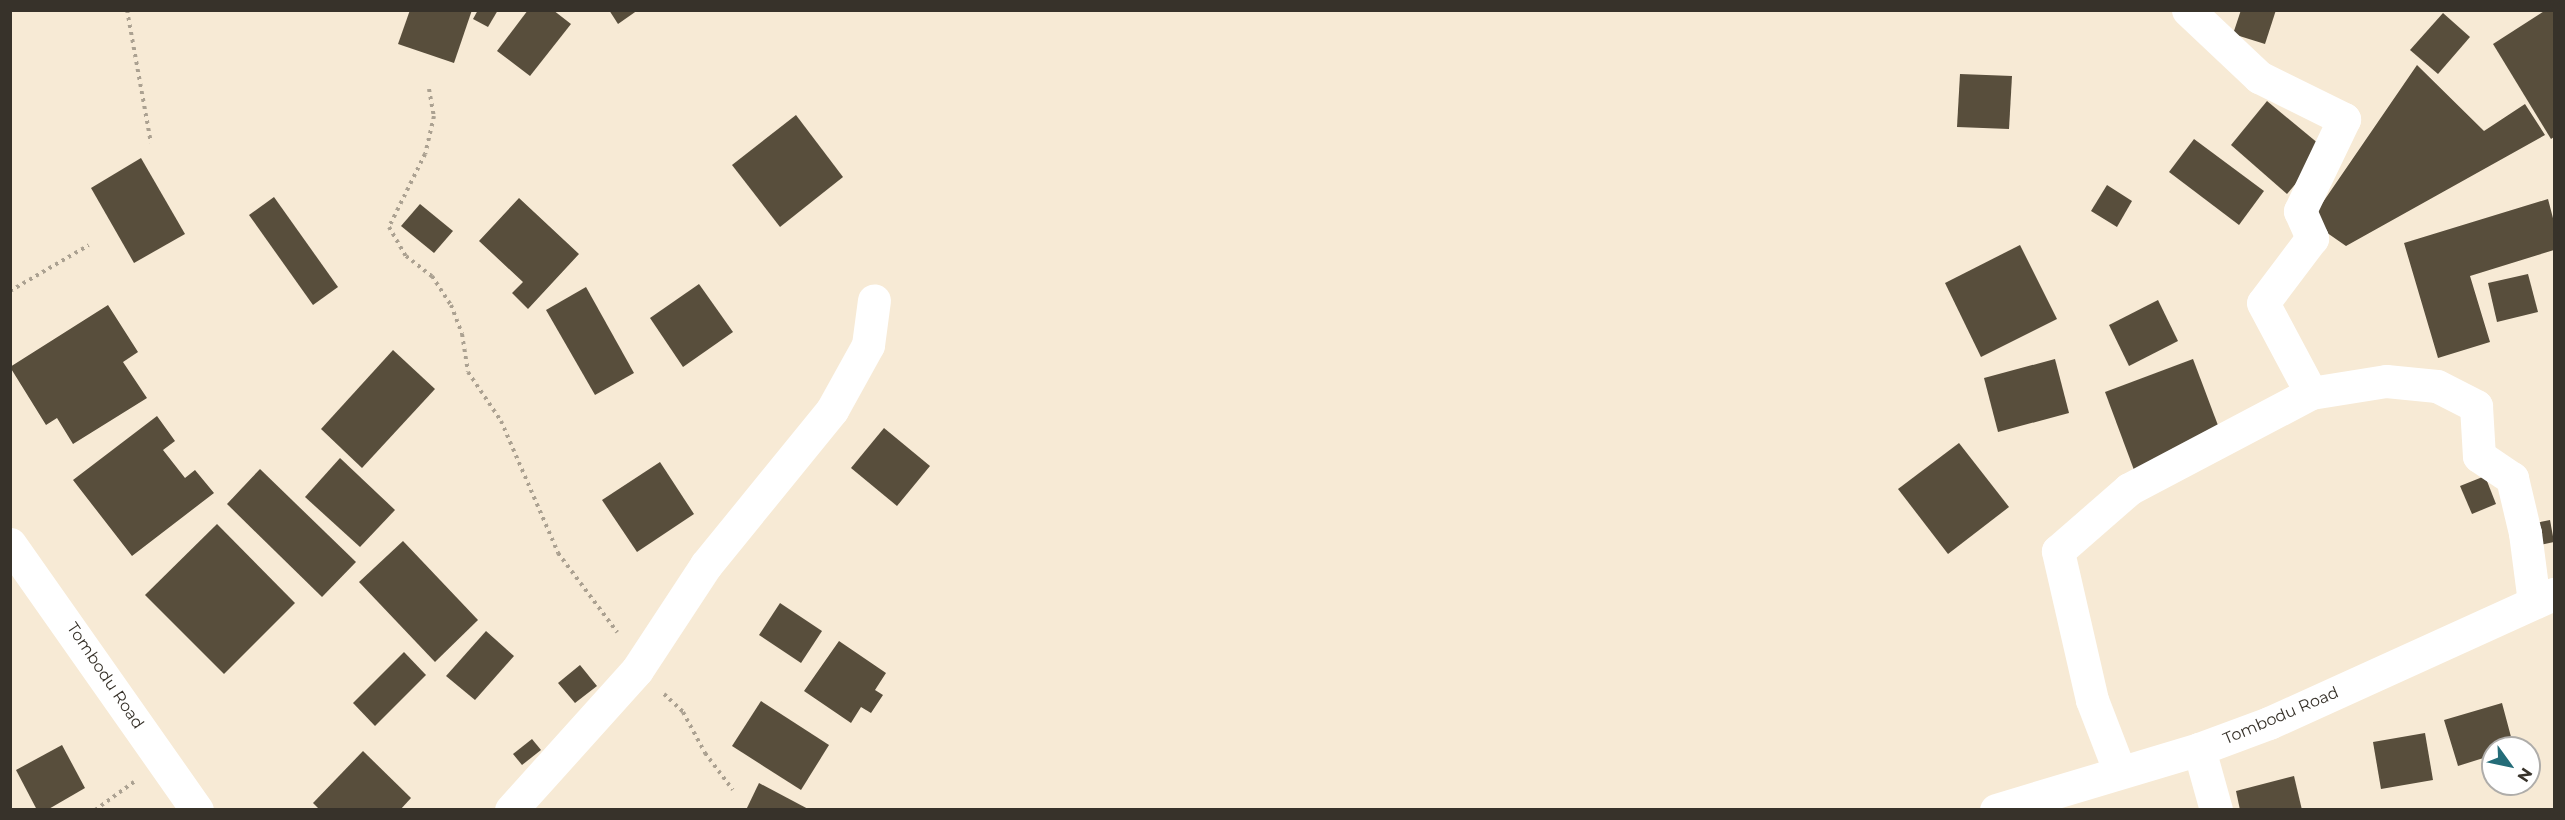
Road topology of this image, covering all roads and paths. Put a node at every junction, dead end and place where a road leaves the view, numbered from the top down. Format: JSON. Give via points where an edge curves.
{"nodes":[{"id":1,"x":127,"y":10,"type":"edge"},
{"id":2,"x":2188,"y":10,"type":"edge"},
{"id":3,"x":429,"y":89,"type":"dead end"},
{"id":4,"x":152,"y":144,"type":"dead end"},
{"id":5,"x":89,"y":245,"type":"dead end"},
{"id":6,"x":10,"y":291,"type":"edge"},
{"id":7,"x":874,"y":300,"type":"dead end"},
{"id":8,"x":2311,"y":393,"type":"junction"},
{"id":9,"x":10,"y":544,"type":"edge"},
{"id":10,"x":2544,"y":598,"type":"edge"},
{"id":11,"x":637,"y":670,"type":"junction"},
{"id":12,"x":2199,"y":749,"type":"junction"},
{"id":13,"x":157,"y":753,"type":"junction"},
{"id":14,"x":2118,"y":770,"type":"junction"},
{"id":15,"x":733,"y":790,"type":"dead end"},
{"id":16,"x":95,"y":810,"type":"edge"},
{"id":17,"x":197,"y":810,"type":"edge"},
{"id":18,"x":511,"y":810,"type":"edge"},
{"id":19,"x":1996,"y":810,"type":"edge"},
{"id":20,"x":2216,"y":810,"type":"edge"}],
"edges":[{"from":1,"to":4,"type":"path"},
{"from":2,"to":8,"type":"street","via":[[2259,77],[2344,119],[2300,211],[2312,238],[2263,303]]},
{"from":3,"to":11,"type":"path","via":[[434,116],[425,154],[389,227],[406,256],[432,276],[451,305],[462,334],[468,372],[501,421],[558,553],[632,653]]},
{"from":5,"to":6,"type":"path"},
{"from":7,"to":11,"type":"street","via":[[868,345],[832,410],[706,565]]},
{"from":8,"to":10,"type":"street","via":[[2386,381],[2437,386],[2476,406],[2479,456],[2512,478]]},
{"from":8,"to":14,"type":"street","via":[[2129,489],[2058,551],[2092,700]]},
{"from":9,"to":13,"type":"street","name":"Tombodu Road"},
{"from":10,"to":12,"type":"street","name":"Tombodu Road","via":[[2269,723]]},
{"from":11,"to":15,"type":"path","via":[[683,712],[705,753]]},
{"from":11,"to":18,"type":"street"},
{"from":12,"to":14,"type":"street","name":"Tombodu Road"},
{"from":12,"to":20,"type":"street"},
{"from":13,"to":16,"type":"path","via":[[127,789]]},
{"from":13,"to":17,"type":"street","name":"Tombodu Road"},
{"from":14,"to":19,"type":"street","name":"Tombodu Road"}]}
